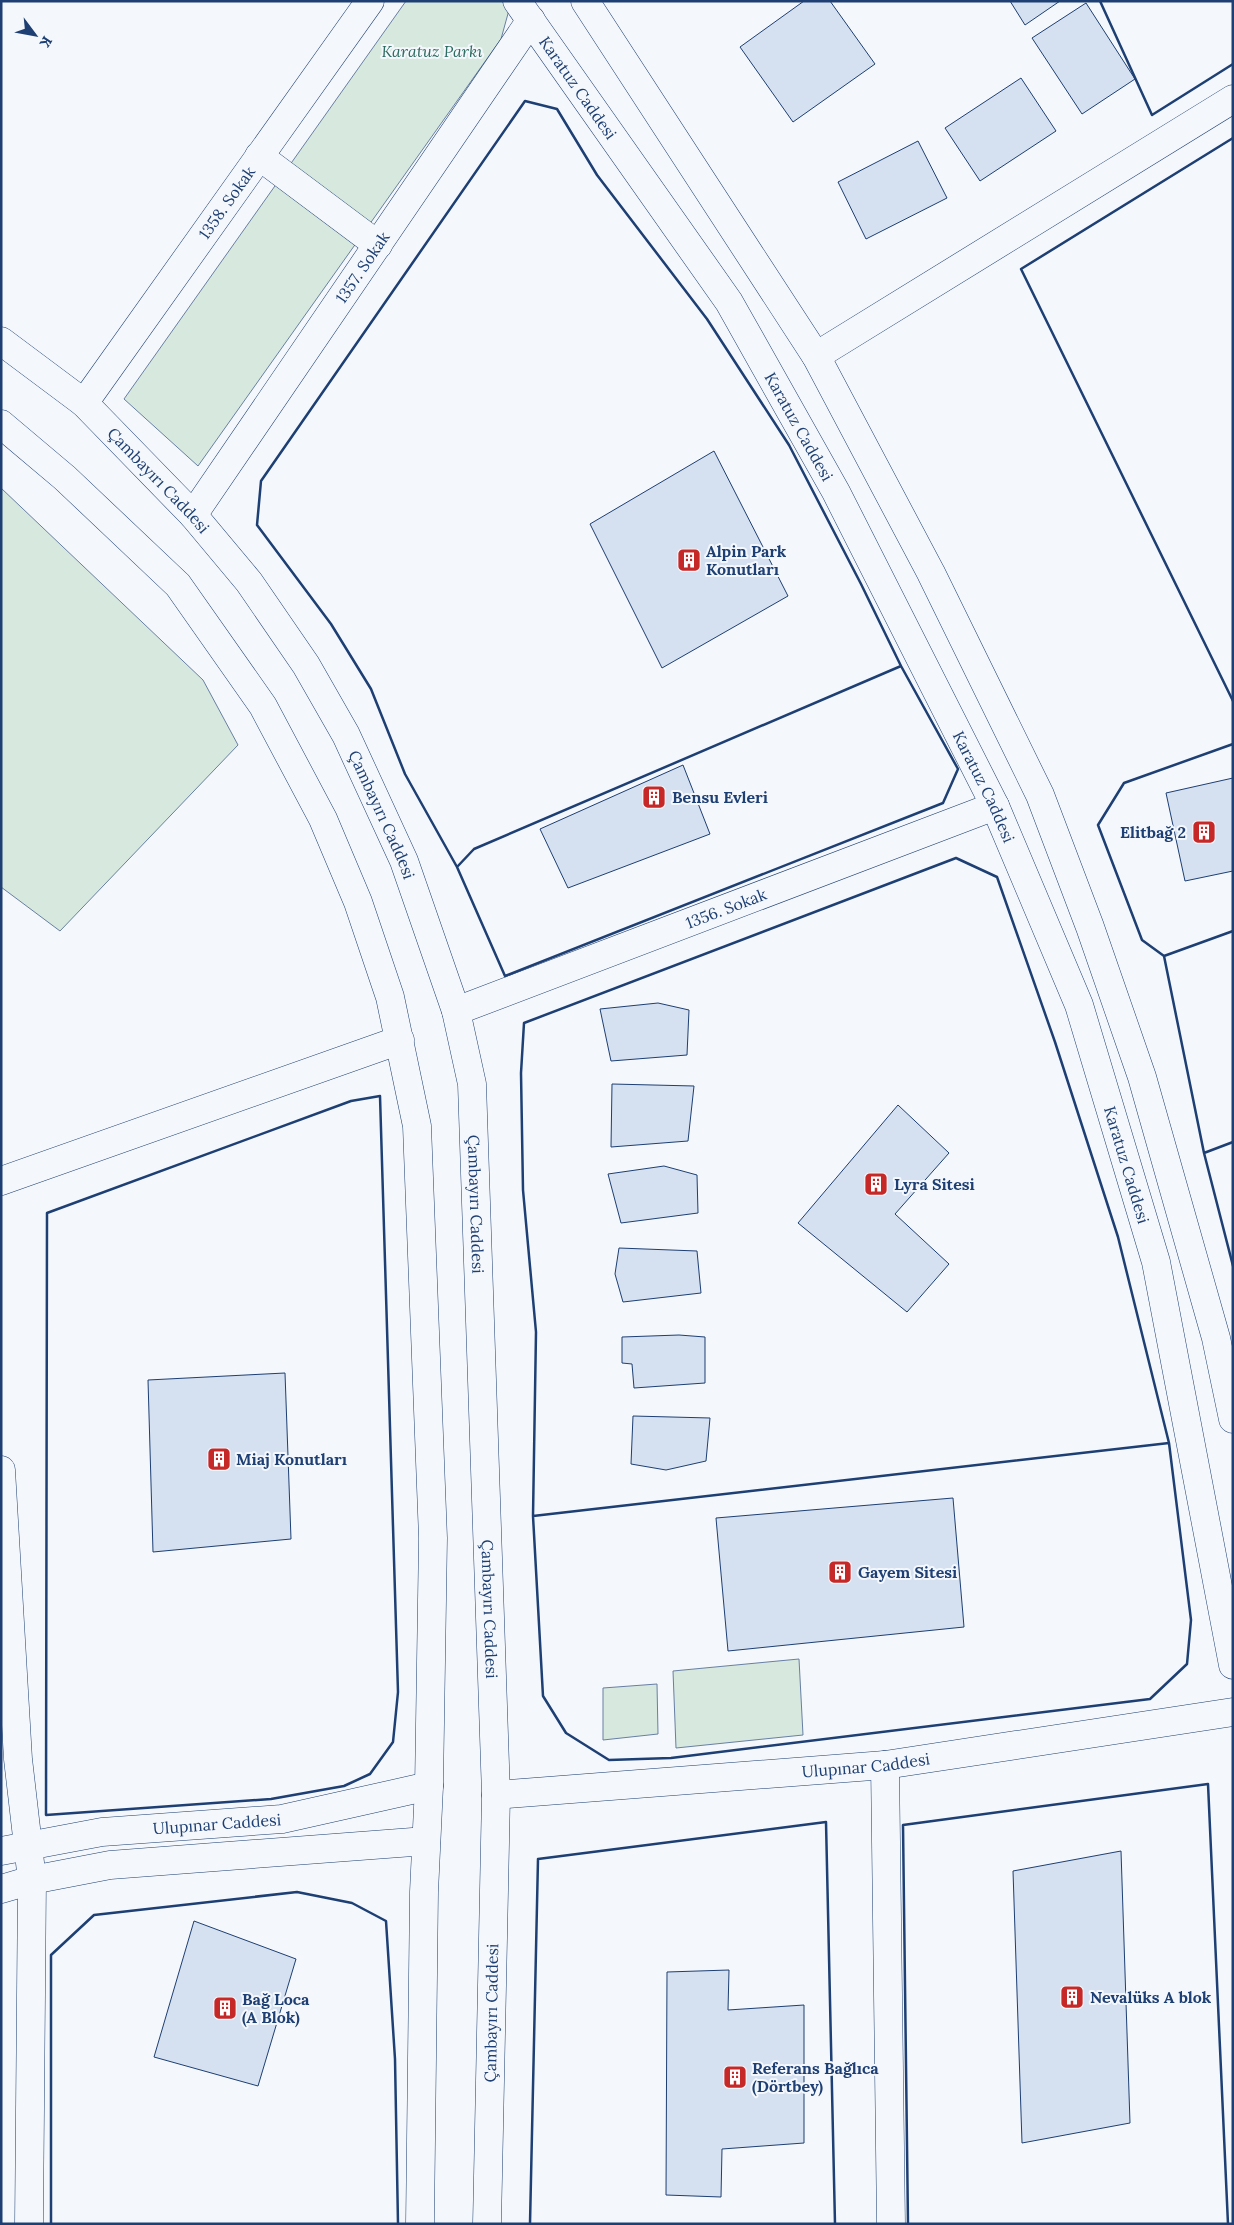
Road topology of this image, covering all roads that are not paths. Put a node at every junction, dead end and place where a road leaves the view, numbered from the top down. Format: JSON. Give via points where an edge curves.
{"nodes":[{"id":1,"x":370,"y":1,"type":"edge"},
{"id":2,"x":585,"y":1,"type":"edge"},
{"id":3,"x":524,"y":11,"type":"edge"},
{"id":4,"x":1233,"y":99,"type":"edge"},
{"id":5,"x":260,"y":156,"type":"junction"},
{"id":6,"x":378,"y":245,"type":"junction"},
{"id":7,"x":1,"y":341,"type":"edge"},
{"id":8,"x":816,"y":356,"type":"junction"},
{"id":9,"x":84,"y":403,"type":"junction"},
{"id":10,"x":1,"y":424,"type":"edge"},
{"id":11,"x":194,"y":514,"type":"junction"},
{"id":12,"x":995,"y":806,"type":"junction"},
{"id":13,"x":456,"y":1011,"type":"junction"},
{"id":14,"x":400,"y":1040,"type":"junction"},
{"id":15,"x":1,"y":1180,"type":"edge"},
{"id":16,"x":1233,"y":1419,"type":"edge"},
{"id":17,"x":1,"y":1470,"type":"edge"},
{"id":18,"x":1233,"y":1665,"type":"edge"},
{"id":19,"x":1233,"y":1712,"type":"edge"},
{"id":20,"x":885,"y":1765,"type":"junction"},
{"id":21,"x":429,"y":1786,"type":"junction"},
{"id":22,"x":496,"y":1795,"type":"junction"},
{"id":23,"x":426,"y":1841,"type":"junction"},
{"id":24,"x":27,"y":1844,"type":"junction"},
{"id":25,"x":1,"y":1851,"type":"edge"},
{"id":26,"x":32,"y":1880,"type":"junction"},
{"id":27,"x":1,"y":1888,"type":"edge"},
{"id":28,"x":29,"y":2224,"type":"edge"},
{"id":29,"x":420,"y":2224,"type":"edge"},
{"id":30,"x":487,"y":2224,"type":"edge"},
{"id":31,"x":891,"y":2224,"type":"edge"}],
"edges":[{"from":1,"to":5,"type":"street","name":"1358. Sokak"},
{"from":2,"to":8,"type":"street"},
{"from":3,"to":6,"type":"street","name":"1357. Sokak"},
{"from":3,"to":12,"type":"street","name":"Karatuz Caddesi","via":[[729,302],[836,492]]},
{"from":4,"to":8,"type":"street"},
{"from":5,"to":6,"type":"street"},
{"from":5,"to":9,"type":"street","name":"1358. Sokak"},
{"from":6,"to":11,"type":"street","name":"1357. Sokak"},
{"from":7,"to":9,"type":"street","name":"Çambayırı Caddesi"},
{"from":8,"to":16,"type":"street","via":[[931,573],[1040,795],[1142,1077],[1216,1338]]},
{"from":9,"to":11,"type":"street","name":"Çambayırı Caddesi"},
{"from":10,"to":14,"type":"street","via":[[65,478],[178,585],[263,706],[323,819],[358,902],[390,997]]},
{"from":11,"to":13,"type":"street","name":"Çambayırı Caddesi","via":[[249,582],[306,665],[346,735],[404,861]]},
{"from":12,"to":13,"type":"street","name":"1356. Sokak"},
{"from":12,"to":18,"type":"street","name":"Karatuz Caddesi","via":[[1080,1005],[1156,1262]]},
{"from":13,"to":22,"type":"street","name":"Çambayırı Caddesi","via":[[472,1084]]},
{"from":14,"to":15,"type":"street"},
{"from":14,"to":21,"type":"street","via":[[417,1126],[433,1538]]},
{"from":17,"to":24,"type":"street","via":[[18,1759]]},
{"from":19,"to":20,"type":"street","name":"Ulupınar Caddesi"},
{"from":20,"to":22,"type":"street","name":"Ulupınar Caddesi"},
{"from":20,"to":31,"type":"street"},
{"from":21,"to":23,"type":"street"},
{"from":21,"to":24,"type":"street","name":"Ulupınar Caddesi","via":[[282,1818],[102,1832]]},
{"from":22,"to":30,"type":"street","name":"Çambayırı Caddesi"},
{"from":23,"to":26,"type":"street","name":"Ulupınar Caddesi","via":[[110,1865]]},
{"from":23,"to":29,"type":"street"},
{"from":24,"to":25,"type":"street","name":"Ulupınar Caddesi"},
{"from":24,"to":26,"type":"street"},
{"from":26,"to":27,"type":"street","name":"Ulupınar Caddesi"},
{"from":26,"to":28,"type":"street"}]}
